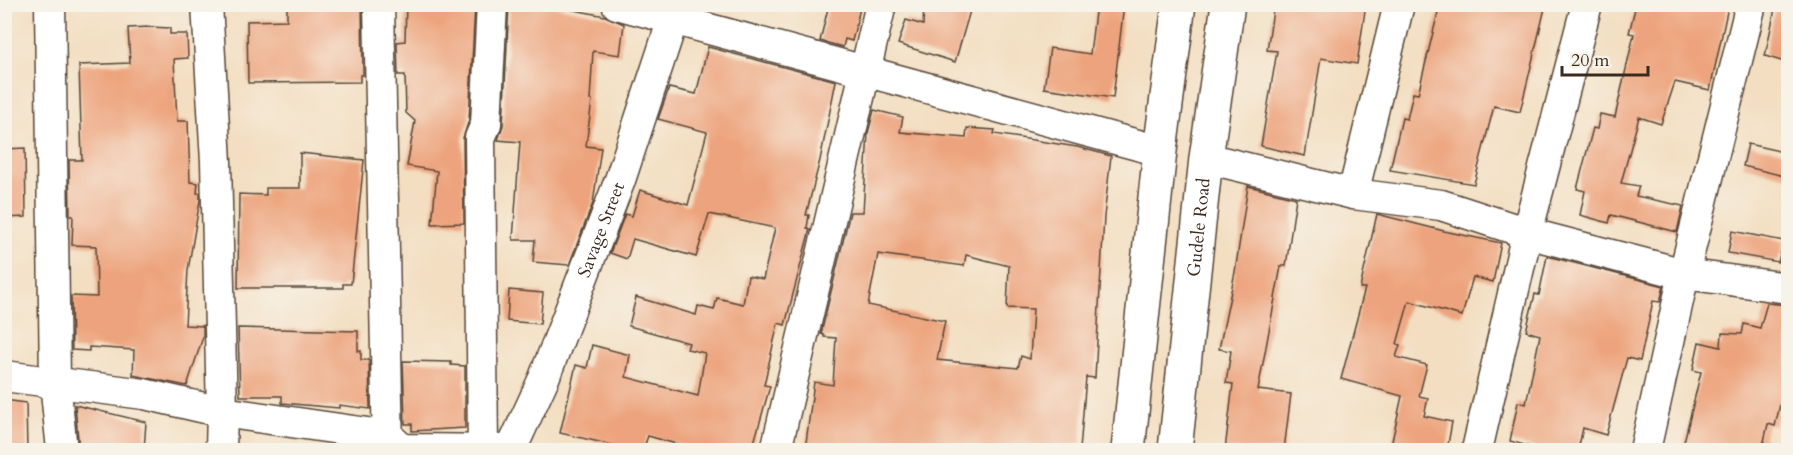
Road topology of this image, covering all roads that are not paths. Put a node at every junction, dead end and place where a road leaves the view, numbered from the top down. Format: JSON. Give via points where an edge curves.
{"nodes":[{"id":1,"x":50,"y":4,"type":"edge"},
{"id":2,"x":207,"y":4,"type":"edge"},
{"id":3,"x":379,"y":4,"type":"edge"},
{"id":4,"x":492,"y":4,"type":"edge"},
{"id":5,"x":617,"y":4,"type":"edge"},
{"id":6,"x":881,"y":4,"type":"edge"},
{"id":7,"x":1179,"y":4,"type":"edge"},
{"id":8,"x":1228,"y":4,"type":"edge"},
{"id":9,"x":1399,"y":4,"type":"edge"},
{"id":10,"x":1587,"y":4,"type":"edge"},
{"id":11,"x":1751,"y":4,"type":"edge"},
{"id":12,"x":676,"y":12,"type":"edge"},
{"id":13,"x":866,"y":72,"type":"junction"},
{"id":14,"x":1160,"y":151,"type":"junction"},
{"id":15,"x":1206,"y":158,"type":"junction"},
{"id":16,"x":1353,"y":194,"type":"junction"},
{"id":17,"x":1527,"y":233,"type":"junction"},
{"id":18,"x":1684,"y":274,"type":"junction"},
{"id":19,"x":1788,"y":288,"type":"edge"},
{"id":20,"x":4,"y":376,"type":"edge"},
{"id":21,"x":55,"y":382,"type":"junction"},
{"id":22,"x":222,"y":412,"type":"junction"},
{"id":23,"x":388,"y":443,"type":"edge"},
{"id":24,"x":62,"y":450,"type":"edge"},
{"id":25,"x":221,"y":450,"type":"edge"},
{"id":26,"x":505,"y":450,"type":"edge"},
{"id":27,"x":776,"y":450,"type":"edge"},
{"id":28,"x":1128,"y":450,"type":"edge"},
{"id":29,"x":1175,"y":450,"type":"edge"},
{"id":30,"x":1478,"y":450,"type":"edge"},
{"id":31,"x":1645,"y":450,"type":"edge"}],
"edges":[{"from":1,"to":21,"type":"street"},
{"from":2,"to":22,"type":"street","via":[[216,162]]},
{"from":3,"to":23,"type":"street"},
{"from":4,"to":26,"type":"street","via":[[486,124],[480,138]]},
{"from":5,"to":12,"type":"street"},
{"from":6,"to":13,"type":"street"},
{"from":7,"to":14,"type":"highway"},
{"from":8,"to":15,"type":"highway","name":"Gudele Road"},
{"from":9,"to":16,"type":"street"},
{"from":10,"to":17,"type":"street"},
{"from":11,"to":18,"type":"street"},
{"from":12,"to":13,"type":"street"},
{"from":12,"to":26,"type":"street","name":"Savage Street","via":[[620,180],[544,378]]},
{"from":13,"to":14,"type":"street"},
{"from":13,"to":27,"type":"street"},
{"from":14,"to":28,"type":"highway"},
{"from":15,"to":16,"type":"street"},
{"from":15,"to":29,"type":"highway","name":"Gudele Road"},
{"from":16,"to":17,"type":"street","via":[[1441,205]]},
{"from":17,"to":18,"type":"street"},
{"from":17,"to":30,"type":"street"},
{"from":18,"to":19,"type":"street"},
{"from":18,"to":31,"type":"street"},
{"from":20,"to":21,"type":"street"},
{"from":21,"to":22,"type":"street","via":[[144,394]]},
{"from":21,"to":24,"type":"street"},
{"from":22,"to":23,"type":"street"},
{"from":22,"to":25,"type":"street"},
{"from":23,"to":26,"type":"street","via":[[402,448]]}]}
